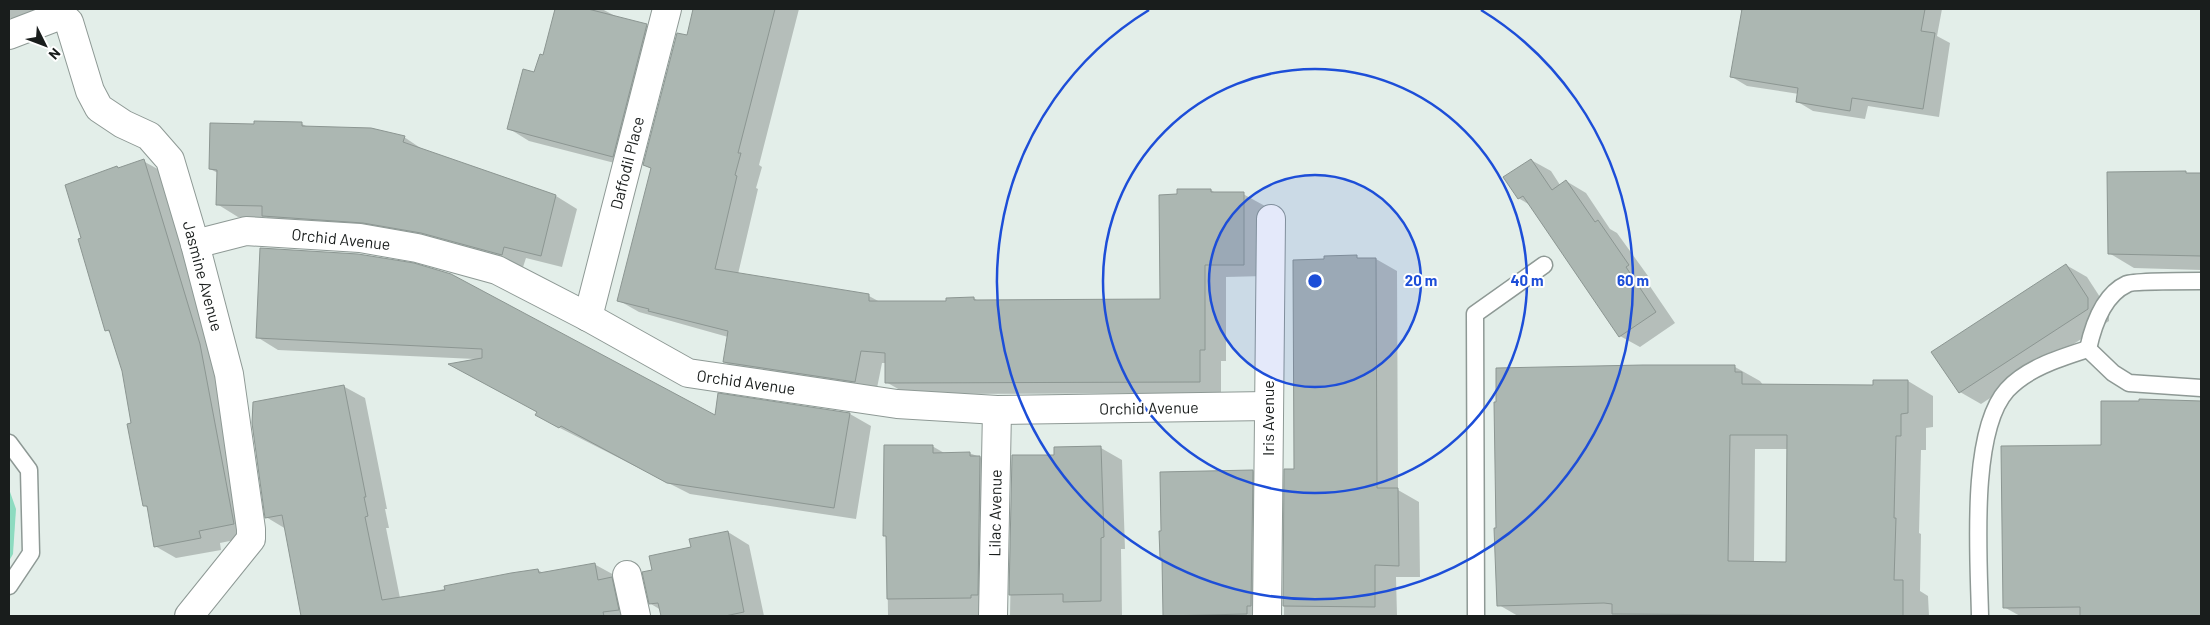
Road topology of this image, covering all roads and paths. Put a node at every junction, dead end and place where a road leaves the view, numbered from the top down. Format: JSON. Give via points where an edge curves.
{"nodes":[{"id":1,"x":667,"y":9,"type":"edge"},
{"id":2,"x":9,"y":34,"type":"edge"},
{"id":3,"x":1271,"y":219,"type":"dead end"},
{"id":4,"x":195,"y":244,"type":"junction"},
{"id":5,"x":1544,"y":265,"type":"dead end"},
{"id":6,"x":2201,"y":281,"type":"edge"},
{"id":7,"x":588,"y":317,"type":"junction"},
{"id":8,"x":2088,"y":349,"type":"junction"},
{"id":9,"x":2201,"y":388,"type":"edge"},
{"id":10,"x":1268,"y":406,"type":"junction"},
{"id":11,"x":997,"y":410,"type":"junction"},
{"id":12,"x":9,"y":443,"type":"edge"},
{"id":13,"x":627,"y":575,"type":"dead end"},
{"id":14,"x":9,"y":586,"type":"edge"},
{"id":15,"x":189,"y":616,"type":"edge"},
{"id":16,"x":636,"y":616,"type":"edge"},
{"id":17,"x":993,"y":616,"type":"edge"},
{"id":18,"x":1267,"y":616,"type":"edge"},
{"id":19,"x":1476,"y":616,"type":"edge"},
{"id":20,"x":1980,"y":616,"type":"edge"}],
"edges":[{"from":1,"to":7,"type":"street","name":"Daffodil Place"},
{"from":2,"to":4,"type":"street","name":"Jasmine Avenue","via":[[56,17],[63,17],[69,22],[90,91],[99,108],[149,136],[170,160]]},
{"from":3,"to":10,"type":"street","name":"Iris Avenue"},
{"from":4,"to":7,"type":"street","name":"Orchid Avenue","via":[[246,231],[360,238],[416,248],[497,270]]},
{"from":4,"to":15,"type":"street","name":"Jasmine Avenue","via":[[229,374],[252,539]]},
{"from":5,"to":19,"type":"lane","via":[[1475,314]]},
{"from":6,"to":8,"type":"lane","via":[[2127,283],[2106,302],[2093,325]]},
{"from":7,"to":11,"type":"street","name":"Orchid Avenue","via":[[688,373],[897,404]]},
{"from":8,"to":9,"type":"lane","via":[[2113,373],[2129,383]]},
{"from":8,"to":20,"type":"lane","via":[[2026,375],[2007,390],[1990,416],[1980,477]]},
{"from":10,"to":11,"type":"street","name":"Orchid Avenue"},
{"from":10,"to":18,"type":"street","name":"Iris Avenue"},
{"from":11,"to":17,"type":"street","name":"Lilac Avenue"},
{"from":12,"to":14,"type":"lane","via":[[29,470],[31,553]]},
{"from":13,"to":16,"type":"street"}]}
